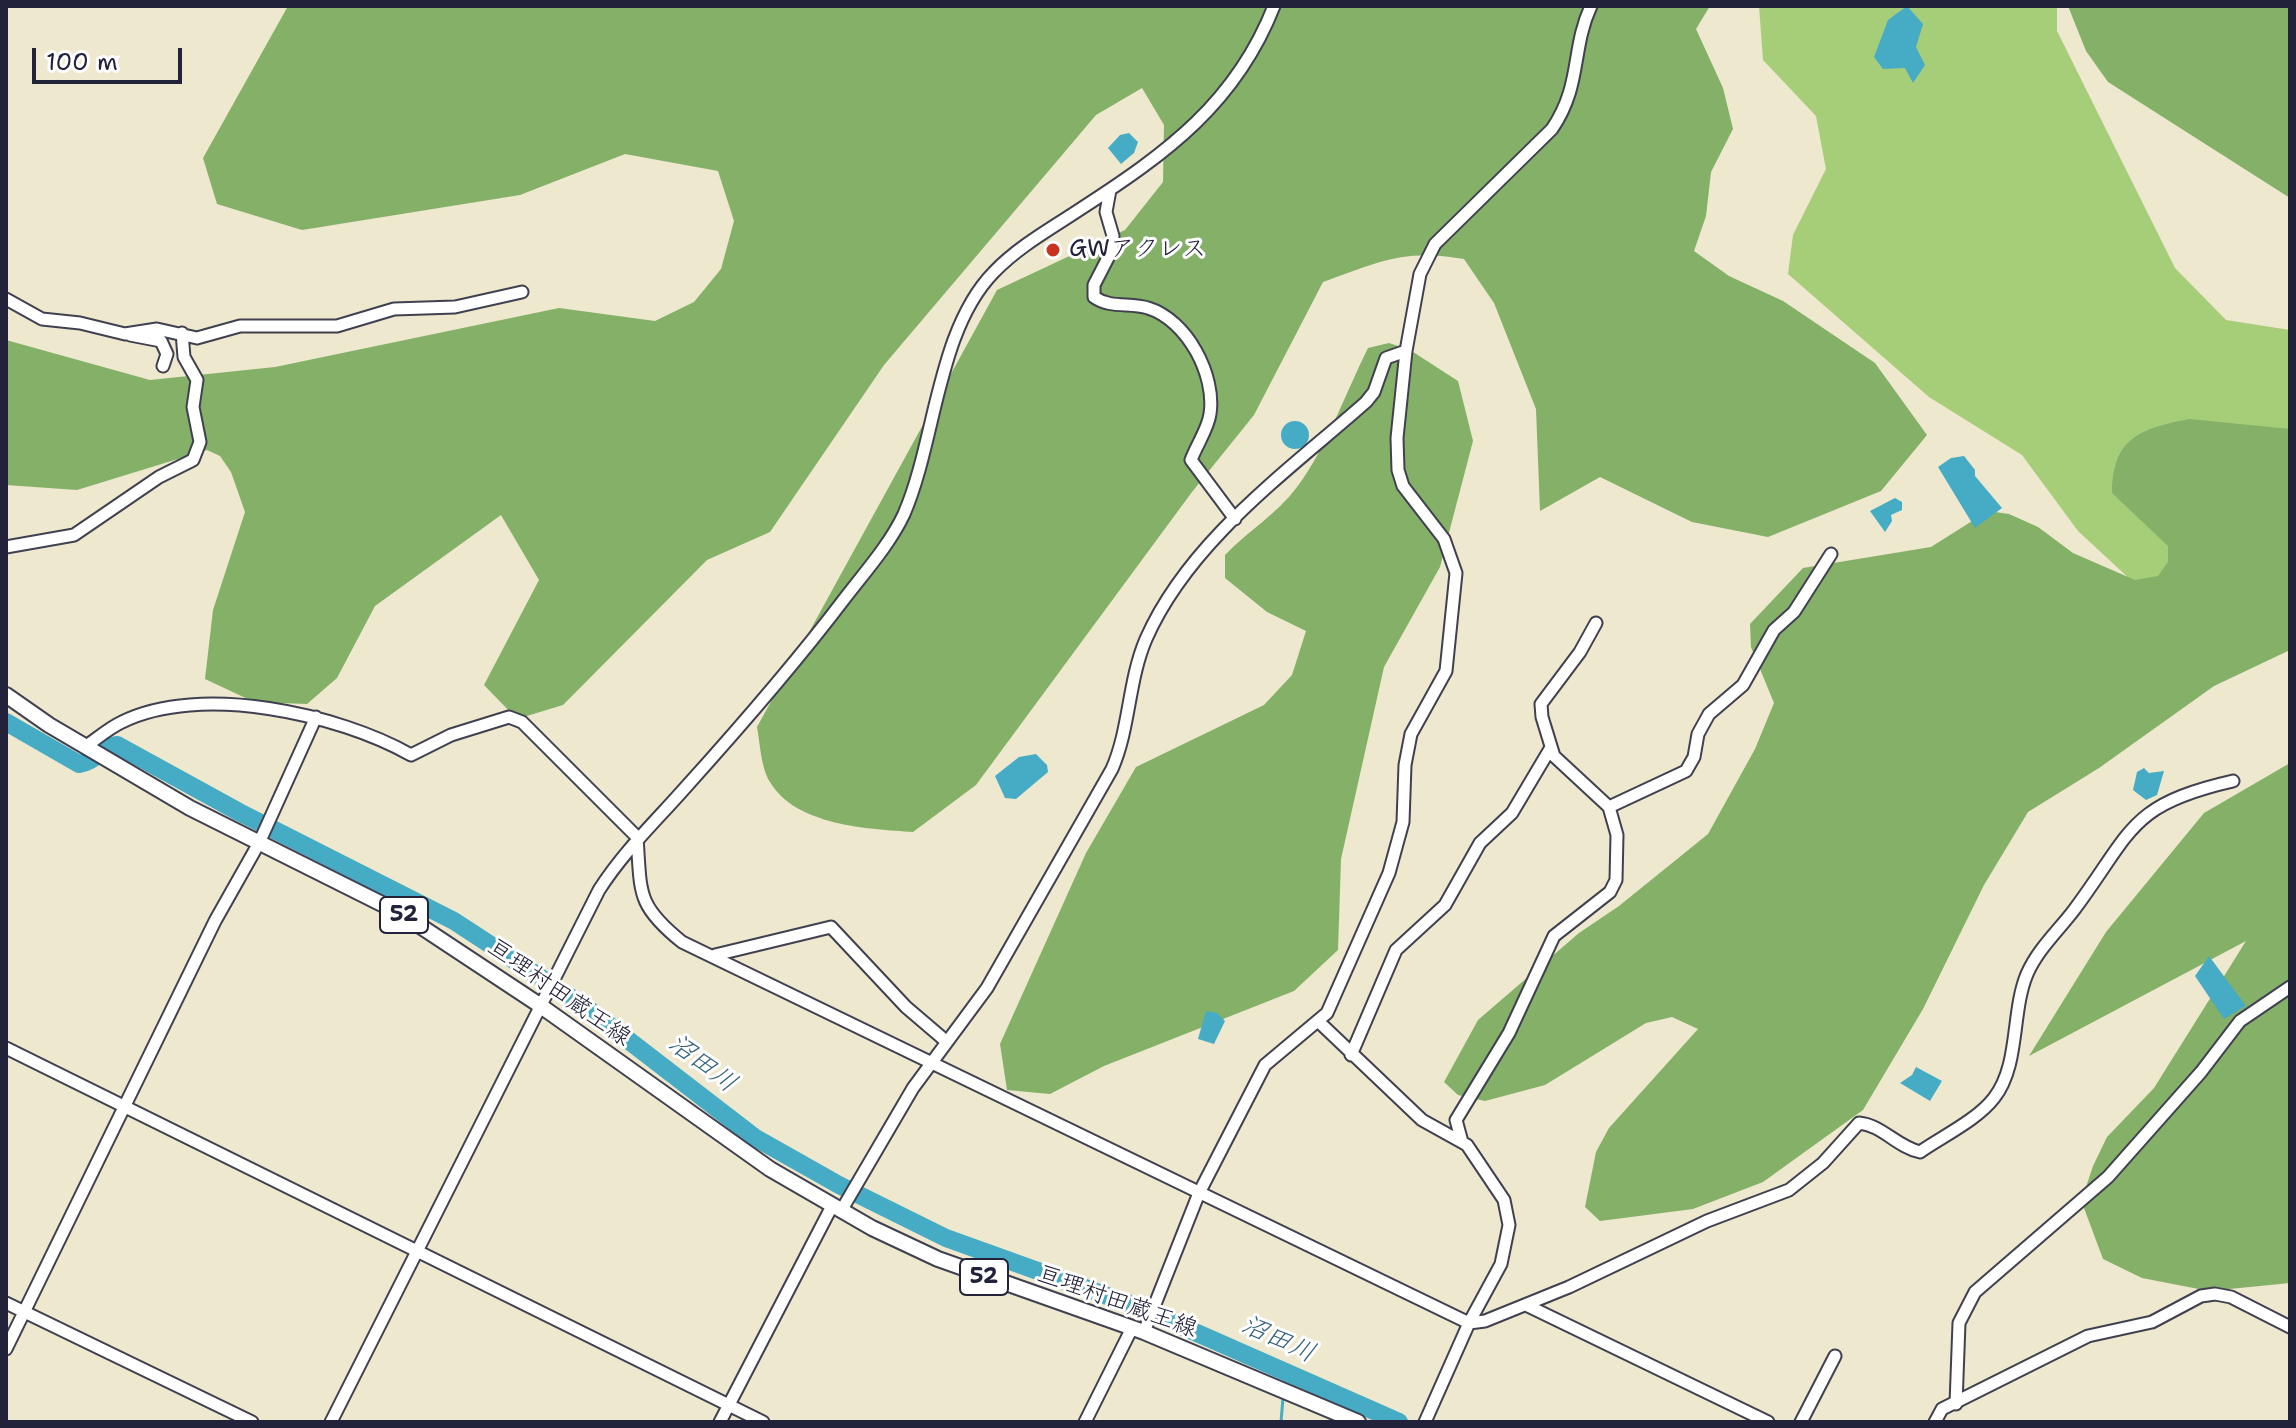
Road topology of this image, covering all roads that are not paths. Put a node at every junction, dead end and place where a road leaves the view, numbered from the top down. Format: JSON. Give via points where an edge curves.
{"nodes":[{"id":1,"x":1274,"y":6,"type":"edge"},
{"id":2,"x":1591,"y":6,"type":"edge"},
{"id":3,"x":1110,"y":190,"type":"junction"},
{"id":4,"x":522,"y":292,"type":"dead end"},
{"id":5,"x":6,"y":299,"type":"edge"},
{"id":6,"x":182,"y":333,"type":"junction"},
{"id":7,"x":125,"y":334,"type":"junction"},
{"id":8,"x":1406,"y":351,"type":"junction"},
{"id":9,"x":163,"y":366,"type":"dead end"},
{"id":10,"x":1235,"y":519,"type":"junction"},
{"id":11,"x":6,"y":547,"type":"edge"},
{"id":12,"x":1831,"y":554,"type":"dead end"},
{"id":13,"x":1596,"y":623,"type":"dead end"},
{"id":14,"x":6,"y":695,"type":"edge"},
{"id":15,"x":316,"y":717,"type":"junction"},
{"id":16,"x":90,"y":748,"type":"junction"},
{"id":17,"x":1550,"y":749,"type":"junction"},
{"id":18,"x":2233,"y":781,"type":"dead end"},
{"id":19,"x":1609,"y":807,"type":"junction"},
{"id":20,"x":637,"y":837,"type":"junction"},
{"id":21,"x":259,"y":843,"type":"junction"},
{"id":22,"x":712,"y":956,"type":"junction"},
{"id":23,"x":2290,"y":987,"type":"edge"},
{"id":24,"x":538,"y":1004,"type":"junction"},
{"id":25,"x":1319,"y":1022,"type":"junction"},
{"id":26,"x":947,"y":1042,"type":"junction"},
{"id":27,"x":6,"y":1048,"type":"edge"},
{"id":28,"x":1351,"y":1055,"type":"junction"},
{"id":29,"x":932,"y":1063,"type":"junction"},
{"id":30,"x":126,"y":1107,"type":"junction"},
{"id":31,"x":1462,"y":1142,"type":"junction"},
{"id":32,"x":1199,"y":1193,"type":"junction"},
{"id":33,"x":837,"y":1209,"type":"junction"},
{"id":34,"x":416,"y":1249,"type":"junction"},
{"id":35,"x":6,"y":1303,"type":"edge"},
{"id":36,"x":1526,"y":1305,"type":"junction"},
{"id":37,"x":24,"y":1312,"type":"junction"},
{"id":38,"x":1469,"y":1323,"type":"junction"},
{"id":39,"x":2290,"y":1327,"type":"edge"},
{"id":40,"x":1138,"y":1330,"type":"junction"},
{"id":41,"x":6,"y":1349,"type":"edge"},
{"id":42,"x":1835,"y":1356,"type":"dead end"},
{"id":43,"x":1956,"y":1404,"type":"junction"},
{"id":44,"x":728,"y":1406,"type":"junction"},
{"id":45,"x":252,"y":1422,"type":"edge"},
{"id":46,"x":331,"y":1422,"type":"edge"},
{"id":47,"x":720,"y":1422,"type":"edge"},
{"id":48,"x":763,"y":1422,"type":"edge"},
{"id":49,"x":1085,"y":1422,"type":"edge"},
{"id":50,"x":1358,"y":1422,"type":"edge"},
{"id":51,"x":1425,"y":1422,"type":"edge"},
{"id":52,"x":1768,"y":1422,"type":"edge"},
{"id":53,"x":1801,"y":1422,"type":"edge"},
{"id":54,"x":1935,"y":1422,"type":"edge"}],
"edges":[{"from":1,"to":3,"type":"street","via":[[1262,38],[1231,88],[1200,122]]},
{"from":2,"to":8,"type":"street","via":[[1565,110],[1435,244],[1420,274]]},
{"from":3,"to":10,"type":"street","via":[[1106,212],[1112,250],[1094,285],[1094,297],[1166,316],[1200,358],[1212,401],[1210,419],[1191,460]]},
{"from":3,"to":20,"type":"street","via":[[1030,242],[986,283],[955,341],[921,469],[902,517],[795,660]]},
{"from":4,"to":6,"type":"street","via":[[455,307],[394,309],[337,326],[240,326],[197,338]]},
{"from":5,"to":7,"type":"street","via":[[42,319]]},
{"from":6,"to":7,"type":"street","via":[[157,329]]},
{"from":6,"to":11,"type":"street","via":[[184,357],[197,380],[193,407],[200,442],[193,460],[74,535]]},
{"from":7,"to":9,"type":"street","via":[[161,341],[167,354]]},
{"from":8,"to":10,"type":"street","via":[[1386,358],[1366,402]]},
{"from":8,"to":25,"type":"street","via":[[1398,470],[1403,486],[1453,557],[1452,624],[1441,683],[1411,734],[1403,822],[1389,873],[1340,989]]},
{"from":10,"to":26,"type":"street","via":[[1165,602],[1135,670],[1112,769],[987,988]]},
{"from":12,"to":19,"type":"street","via":[[1794,612],[1774,630],[1743,685],[1709,714],[1686,771]]},
{"from":13,"to":17,"type":"street","via":[[1541,704]]},
{"from":14,"to":16,"type":"main road","name":"亘理村田蔵王線","number":"52"},
{"from":15,"to":16,"type":"street","via":[[180,706],[122,722]]},
{"from":15,"to":20,"type":"street","via":[[376,735],[411,755],[451,735],[509,717],[522,722]]},
{"from":15,"to":21,"type":"street"},
{"from":16,"to":21,"type":"main road","name":"亘理村田蔵王線","number":"52"},
{"from":17,"to":19,"type":"street"},
{"from":17,"to":28,"type":"street","via":[[1512,813],[1480,843],[1445,905],[1396,950]]},
{"from":18,"to":36,"type":"street","via":[[2166,801],[2111,853],[2027,974],[2006,1073],[1995,1097],[1981,1110],[1920,1152],[1859,1123],[1823,1163],[1789,1190],[1707,1221]]},
{"from":19,"to":31,"type":"street","via":[[1617,835],[1616,880],[1610,892],[1554,936],[1509,1033],[1456,1120]]},
{"from":20,"to":22,"type":"street","via":[[641,899],[648,911],[682,942]]},
{"from":20,"to":24,"type":"street","via":[[599,890]]},
{"from":21,"to":24,"type":"main road","name":"亘理村田蔵王線","number":"52","via":[[402,914]]},
{"from":21,"to":30,"type":"street","via":[[215,921]]},
{"from":22,"to":26,"type":"street","via":[[831,927],[906,1007]]},
{"from":22,"to":29,"type":"street"},
{"from":23,"to":43,"type":"street","via":[[2240,1021],[2108,1177],[1975,1292],[1959,1323]]},
{"from":24,"to":33,"type":"main road","name":"亘理村田蔵王線","number":"52","via":[[707,1125]]},
{"from":24,"to":34,"type":"street"},
{"from":25,"to":28,"type":"street"},
{"from":25,"to":32,"type":"street","via":[[1265,1065]]},
{"from":26,"to":29,"type":"street"},
{"from":27,"to":30,"type":"street"},
{"from":28,"to":31,"type":"street","via":[[1422,1120]]},
{"from":29,"to":32,"type":"street"},
{"from":29,"to":33,"type":"street"},
{"from":30,"to":34,"type":"street"},
{"from":30,"to":37,"type":"street"},
{"from":31,"to":38,"type":"street","via":[[1483,1164],[1504,1200],[1509,1225],[1501,1264]]},
{"from":32,"to":38,"type":"street"},
{"from":32,"to":40,"type":"street"},
{"from":33,"to":40,"type":"main road","name":"亘理村田蔵王線","number":"52","via":[[938,1259]]},
{"from":33,"to":44,"type":"street"},
{"from":34,"to":44,"type":"street"},
{"from":34,"to":46,"type":"street"},
{"from":35,"to":37,"type":"street"},
{"from":36,"to":38,"type":"street"},
{"from":36,"to":52,"type":"street"},
{"from":37,"to":41,"type":"street"},
{"from":37,"to":45,"type":"street"},
{"from":38,"to":51,"type":"street"},
{"from":39,"to":43,"type":"street","via":[[2231,1297],[2201,1296],[2152,1322],[2088,1336]]},
{"from":40,"to":49,"type":"street"},
{"from":40,"to":50,"type":"main road","name":"亘理村田蔵王線","number":"52"},
{"from":42,"to":53,"type":"street"},
{"from":43,"to":54,"type":"street","via":[[1942,1409]]},
{"from":44,"to":47,"type":"street"},
{"from":44,"to":48,"type":"street"}]}
